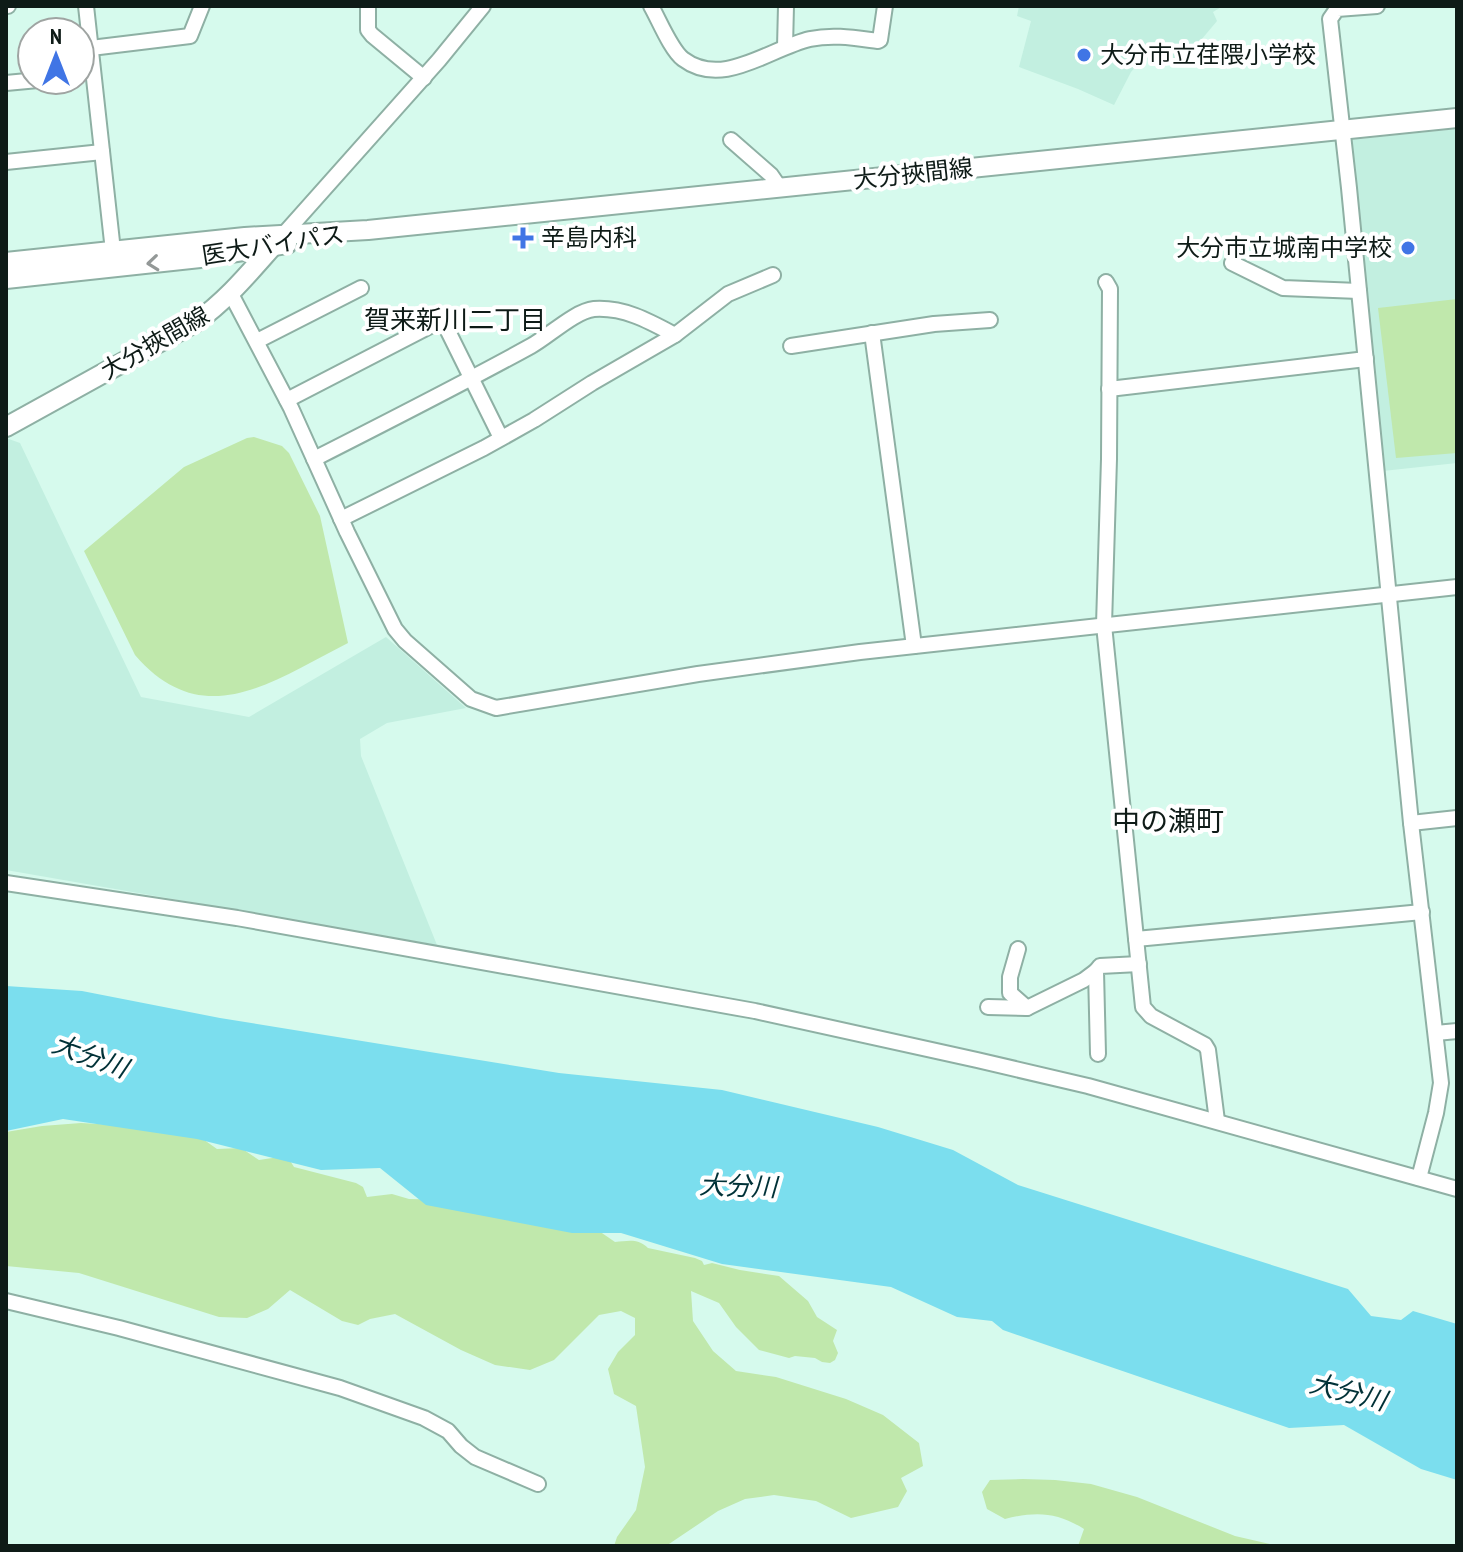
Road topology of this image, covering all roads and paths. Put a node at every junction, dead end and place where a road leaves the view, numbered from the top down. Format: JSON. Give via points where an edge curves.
{"nodes":[{"id":1,"x":202,"y":6,"type":"edge"},
{"id":2,"x":368,"y":6,"type":"edge"},
{"id":3,"x":483,"y":6,"type":"edge"},
{"id":4,"x":651,"y":6,"type":"edge"},
{"id":5,"x":786,"y":6,"type":"edge"},
{"id":6,"x":885,"y":6,"type":"edge"},
{"id":7,"x":1377,"y":6,"type":"edge"},
{"id":8,"x":96,"y":47,"type":"edge"},
{"id":9,"x":785,"y":47,"type":"junction"},
{"id":10,"x":424,"y":78,"type":"junction"},
{"id":11,"x":91,"y":96,"type":"edge"},
{"id":12,"x":1457,"y":118,"type":"edge"},
{"id":13,"x":1343,"y":130,"type":"junction"},
{"id":14,"x":731,"y":140,"type":"dead end"},
{"id":15,"x":102,"y":152,"type":"junction"},
{"id":16,"x":6,"y":162,"type":"edge"},
{"id":17,"x":780,"y":188,"type":"junction"},
{"id":18,"x":368,"y":230,"type":"joint"},
{"id":19,"x":279,"y":241,"type":"junction"},
{"id":20,"x":114,"y":258,"type":"junction"},
{"id":21,"x":6,"y":262,"type":"edge"},
{"id":22,"x":1232,"y":263,"type":"dead end"},
{"id":23,"x":773,"y":275,"type":"dead end"},
{"id":24,"x":6,"y":279,"type":"edge"},
{"id":25,"x":1106,"y":282,"type":"dead end"},
{"id":26,"x":361,"y":288,"type":"dead end"},
{"id":27,"x":1359,"y":291,"type":"junction"},
{"id":28,"x":231,"y":294,"type":"junction"},
{"id":29,"x":990,"y":320,"type":"dead end"},
{"id":30,"x":872,"y":333,"type":"junction"},
{"id":31,"x":675,"y":335,"type":"junction"},
{"id":32,"x":257,"y":341,"type":"junction"},
{"id":33,"x":791,"y":346,"type":"dead end"},
{"id":34,"x":1366,"y":359,"type":"junction"},
{"id":35,"x":470,"y":378,"type":"junction"},
{"id":36,"x":1109,"y":389,"type":"junction"},
{"id":37,"x":287,"y":400,"type":"junction"},
{"id":38,"x":6,"y":427,"type":"edge"},
{"id":39,"x":501,"y":438,"type":"junction"},
{"id":40,"x":314,"y":459,"type":"junction"},
{"id":41,"x":341,"y":519,"type":"junction"},
{"id":42,"x":1457,"y":587,"type":"edge"},
{"id":43,"x":1390,"y":594,"type":"junction"},
{"id":44,"x":1104,"y":625,"type":"junction"},
{"id":45,"x":914,"y":646,"type":"junction"},
{"id":46,"x":1457,"y":818,"type":"edge"},
{"id":47,"x":1411,"y":823,"type":"junction"},
{"id":48,"x":6,"y":883,"type":"edge"},
{"id":49,"x":1422,"y":912,"type":"junction"},
{"id":50,"x":1136,"y":939,"type":"junction"},
{"id":51,"x":1018,"y":949,"type":"dead end"},
{"id":52,"x":1139,"y":964,"type":"junction"},
{"id":53,"x":1096,"y":971,"type":"junction"},
{"id":54,"x":988,"y":1007,"type":"dead end"},
{"id":55,"x":1027,"y":1008,"type":"junction"},
{"id":56,"x":1457,"y":1031,"type":"edge"},
{"id":57,"x":1436,"y":1033,"type":"junction"},
{"id":58,"x":1098,"y":1054,"type":"dead end"},
{"id":59,"x":1217,"y":1121,"type":"junction"},
{"id":60,"x":1419,"y":1178,"type":"junction"},
{"id":61,"x":1457,"y":1189,"type":"edge"},
{"id":62,"x":6,"y":1301,"type":"edge"},
{"id":63,"x":538,"y":1484,"type":"dead end"}],
"edges":[{"from":1,"to":8,"type":"street","via":[[190,36]]},
{"from":2,"to":10,"type":"street","via":[[368,30]]},
{"from":3,"to":10,"type":"street"},
{"from":4,"to":9,"type":"street","via":[[679,56],[706,69],[729,68]]},
{"from":5,"to":9,"type":"street"},
{"from":6,"to":9,"type":"street","via":[[878,41],[825,37]]},
{"from":7,"to":13,"type":"street","via":[[1337,9],[1330,19]]},
{"from":10,"to":19,"type":"street"},
{"from":11,"to":15,"type":"street"},
{"from":12,"to":13,"type":"main road","name":"大分挾間線"},
{"from":13,"to":17,"type":"main road","name":"大分挾間線"},
{"from":13,"to":27,"type":"street"},
{"from":14,"to":17,"type":"street"},
{"from":15,"to":16,"type":"street"},
{"from":15,"to":20,"type":"street"},
{"from":17,"to":18,"type":"main road","name":"大分挾間線"},
{"from":18,"to":19,"type":"main road","name":"医大バイパス"},
{"from":19,"to":20,"type":"main road","name":"医大バイパス","via":[[242,252]]},
{"from":19,"to":28,"type":"main road","name":"大分挾間線"},
{"from":20,"to":21,"type":"main road","name":"医大バイパス"},
{"from":20,"to":24,"type":"main road","name":"医大バイパス"},
{"from":22,"to":27,"type":"street","via":[[1283,288]]},
{"from":23,"to":31,"type":"street","via":[[728,294]]},
{"from":25,"to":36,"type":"street"},
{"from":26,"to":32,"type":"street"},
{"from":27,"to":34,"type":"street"},
{"from":28,"to":32,"type":"street"},
{"from":28,"to":38,"type":"main road","name":"大分挾間線","via":[[181,331]]},
{"from":29,"to":30,"type":"street"},
{"from":30,"to":33,"type":"street"},
{"from":30,"to":45,"type":"street"},
{"from":31,"to":35,"type":"street","via":[[624,311],[592,309]]},
{"from":31,"to":39,"type":"street"},
{"from":32,"to":37,"type":"street"},
{"from":34,"to":36,"type":"street"},
{"from":34,"to":43,"type":"street"},
{"from":35,"to":37,"type":"street","via":[[439,322]]},
{"from":35,"to":39,"type":"street"},
{"from":35,"to":40,"type":"street"},
{"from":36,"to":44,"type":"street"},
{"from":37,"to":40,"type":"street"},
{"from":39,"to":41,"type":"street"},
{"from":40,"to":41,"type":"street"},
{"from":41,"to":45,"type":"street","via":[[400,636],[471,699],[496,708]]},
{"from":42,"to":43,"type":"street"},
{"from":43,"to":44,"type":"street"},
{"from":43,"to":47,"type":"street"},
{"from":44,"to":45,"type":"street"},
{"from":44,"to":50,"type":"street"},
{"from":46,"to":47,"type":"street"},
{"from":47,"to":49,"type":"street"},
{"from":48,"to":59,"type":"street","via":[[237,918],[739,1008],[1000,1065]]},
{"from":49,"to":50,"type":"street"},
{"from":49,"to":57,"type":"street"},
{"from":50,"to":52,"type":"street"},
{"from":51,"to":55,"type":"street","via":[[1010,993]]},
{"from":52,"to":53,"type":"street","via":[[1100,966]]},
{"from":52,"to":59,"type":"street","via":[[1146,1012],[1208,1050]]},
{"from":53,"to":55,"type":"street"},
{"from":53,"to":58,"type":"street"},
{"from":54,"to":55,"type":"street"},
{"from":56,"to":57,"type":"street"},
{"from":57,"to":60,"type":"street","via":[[1441,1083]]},
{"from":59,"to":60,"type":"street"},
{"from":60,"to":61,"type":"street"},
{"from":62,"to":63,"type":"street","via":[[340,1388],[424,1418],[448,1431],[475,1457]]}]}
